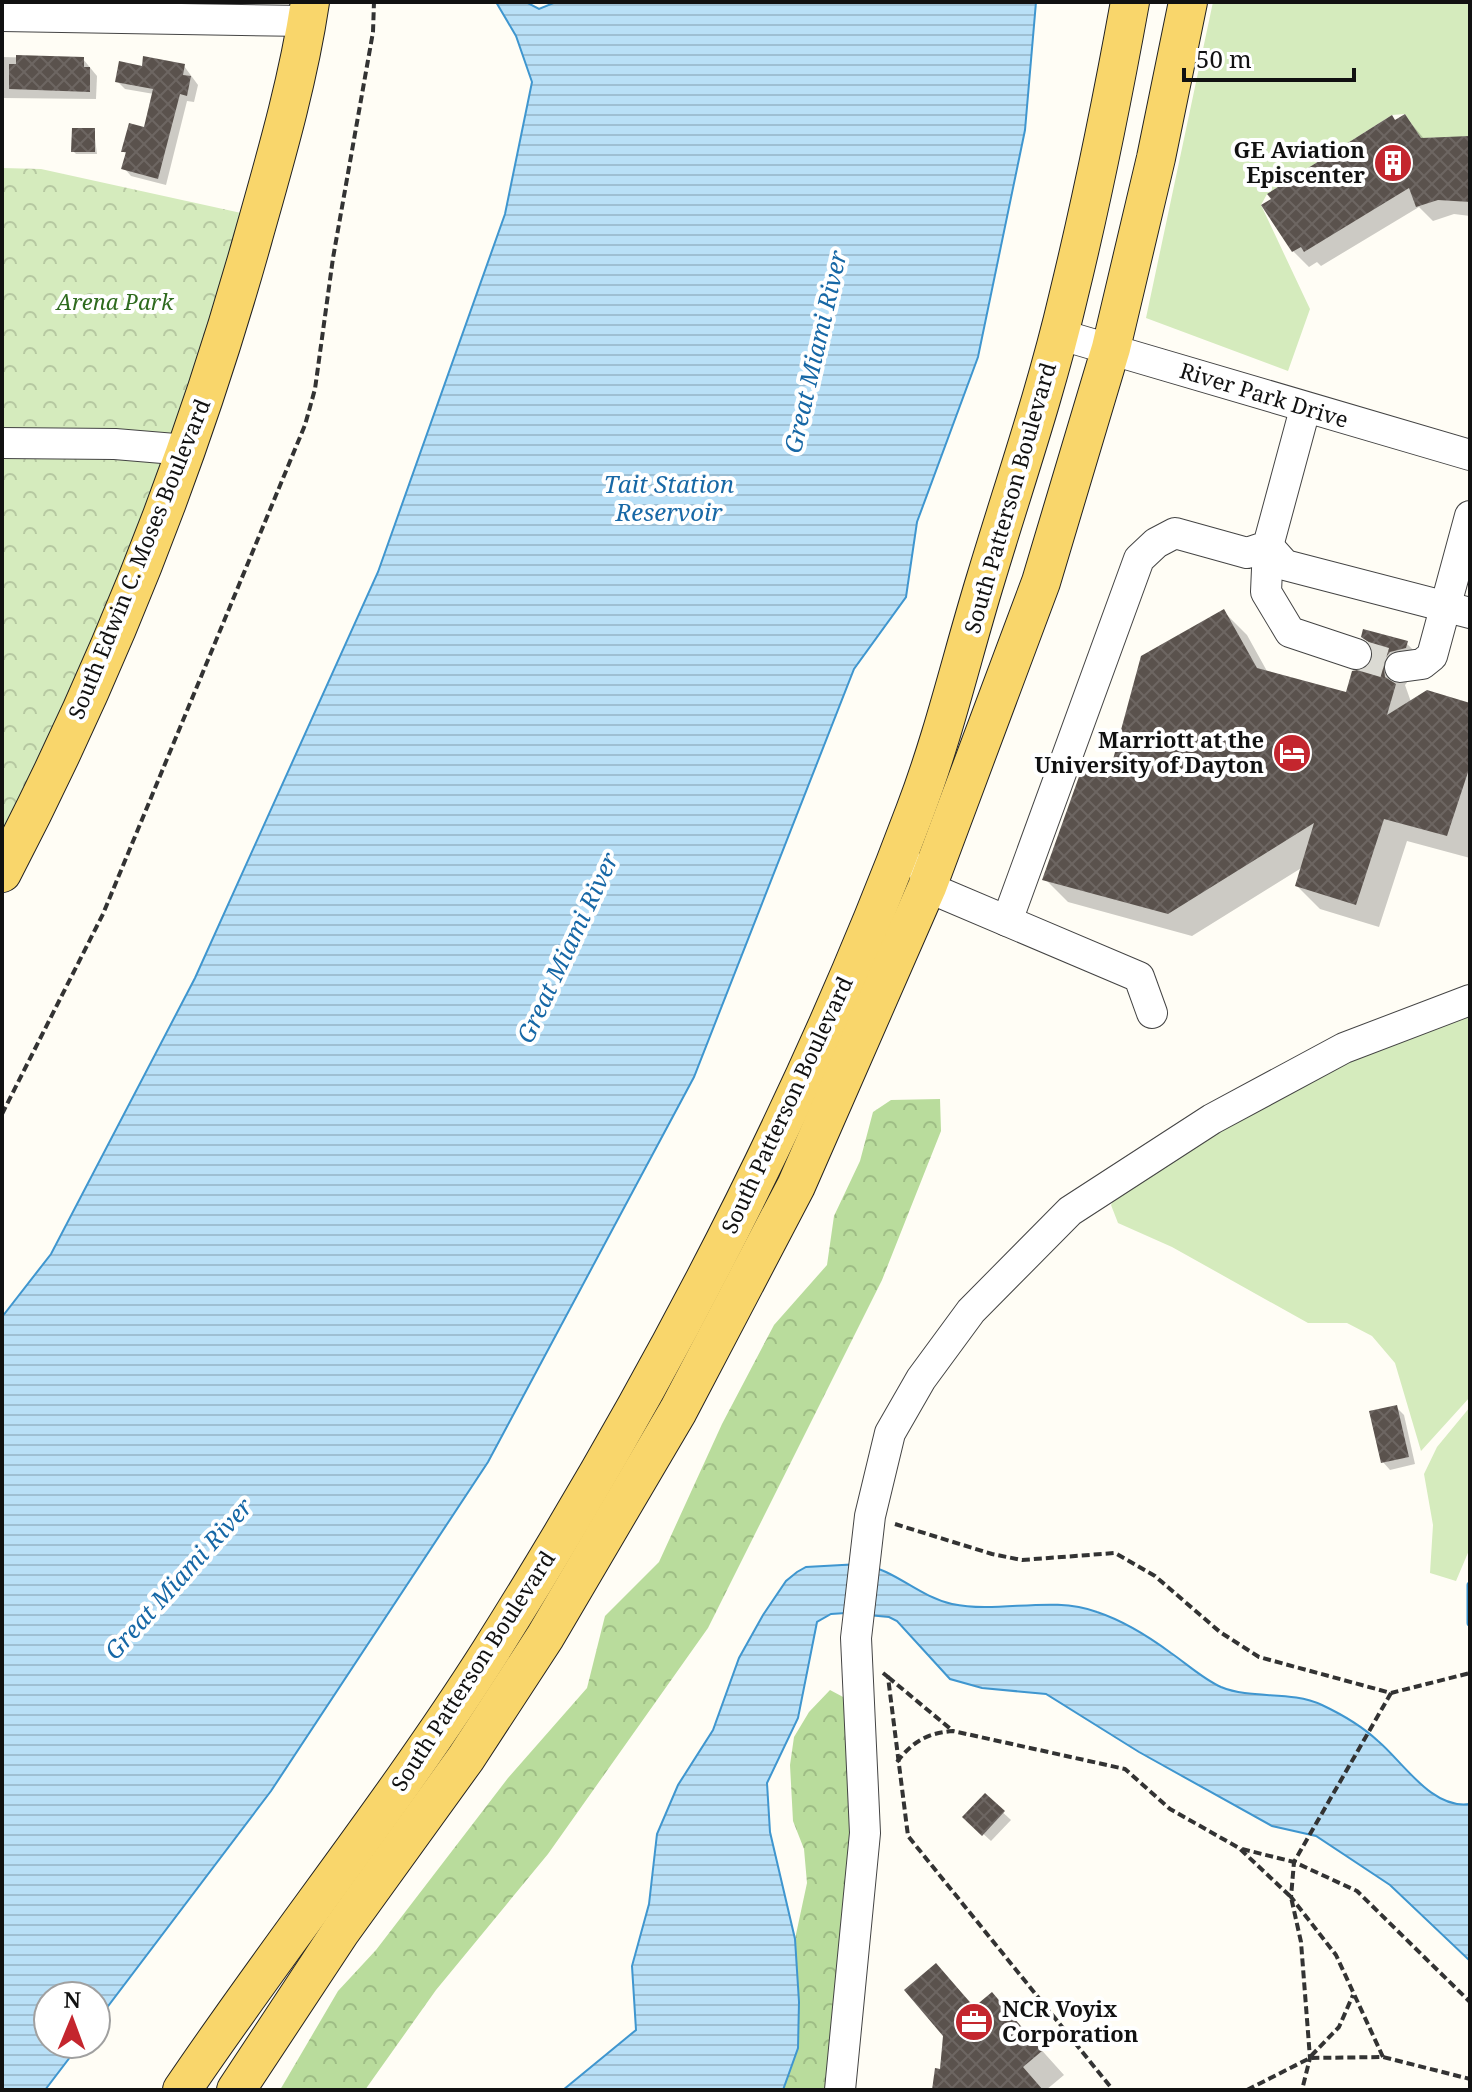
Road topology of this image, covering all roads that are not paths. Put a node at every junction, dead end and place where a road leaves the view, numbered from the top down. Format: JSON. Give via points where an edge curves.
{"nodes":[{"id":1,"x":1130,"y":2,"type":"edge"},
{"id":2,"x":1188,"y":2,"type":"edge"},
{"id":3,"x":308,"y":12,"type":"edge"},
{"id":4,"x":2,"y":16,"type":"edge"},
{"id":5,"x":1058,"y":334,"type":"junction"},
{"id":6,"x":1111,"y":348,"type":"junction"},
{"id":7,"x":1305,"y":409,"type":"junction"},
{"id":8,"x":2,"y":443,"type":"edge"},
{"id":9,"x":187,"y":450,"type":"junction"},
{"id":10,"x":1470,"y":455,"type":"edge"},
{"id":11,"x":1470,"y":516,"type":"edge"},
{"id":12,"x":1268,"y":546,"type":"junction"},
{"id":13,"x":1457,"y":610,"type":"edge"},
{"id":14,"x":1356,"y":654,"type":"tunnel mouth"},
{"id":15,"x":1400,"y":667,"type":"tunnel mouth"},
{"id":16,"x":916,"y":810,"type":"junction"},
{"id":17,"x":2,"y":873,"type":"edge"},
{"id":18,"x":927,"y":887,"type":"junction"},
{"id":19,"x":1007,"y":921,"type":"junction"},
{"id":20,"x":1470,"y":1000,"type":"edge"},
{"id":21,"x":1152,"y":1013,"type":"dead end"},
{"id":22,"x":182,"y":2090,"type":"edge"},
{"id":23,"x":236,"y":2090,"type":"edge"},
{"id":24,"x":840,"y":2090,"type":"edge"}],
"edges":[{"from":1,"to":5,"type":"main road","name":"South Patterson Boulevard","via":[[1105,137]]},
{"from":2,"to":6,"type":"main road","name":"South Patterson Boulevard"},
{"from":3,"to":4,"type":"street"},
{"from":3,"to":9,"type":"main road","name":"South Edwin C. Moses Boulevard","via":[[276,158]]},
{"from":5,"to":6,"type":"street","name":"River Park Drive"},
{"from":5,"to":16,"type":"main road","name":"South Patterson Boulevard"},
{"from":6,"to":7,"type":"street","name":"River Park Drive"},
{"from":6,"to":18,"type":"main road","name":"South Patterson Boulevard","via":[[1041,582]]},
{"from":7,"to":10,"type":"street","name":"River Park Drive"},
{"from":7,"to":12,"type":"street"},
{"from":8,"to":9,"type":"street"},
{"from":9,"to":17,"type":"main road","name":"South Edwin C. Moses Boulevard","via":[[58,758]]},
{"from":11,"to":13,"type":"street"},
{"from":12,"to":13,"type":"street","via":[[1285,565]]},
{"from":12,"to":14,"type":"street","via":[[1266,592],[1290,632]]},
{"from":12,"to":19,"type":"street","via":[[1247,553],[1175,533],[1139,559]]},
{"from":13,"to":15,"type":"street","via":[[1432,656],[1422,664]]},
{"from":16,"to":18,"type":"street"},
{"from":16,"to":22,"type":"main road","name":"South Patterson Boulevard","via":[[835,1009],[760,1169],[571,1518],[413,1768]]},
{"from":18,"to":19,"type":"street"},
{"from":18,"to":23,"type":"main road","name":"South Patterson Boulevard","via":[[796,1186],[678,1411],[538,1649]]},
{"from":19,"to":21,"type":"street","via":[[1139,977]]},
{"from":20,"to":24,"type":"street","via":[[1344,1048],[1212,1119],[1070,1211],[971,1311],[921,1379],[890,1433],[868,1530],[856,1645],[865,1833]]}]}
